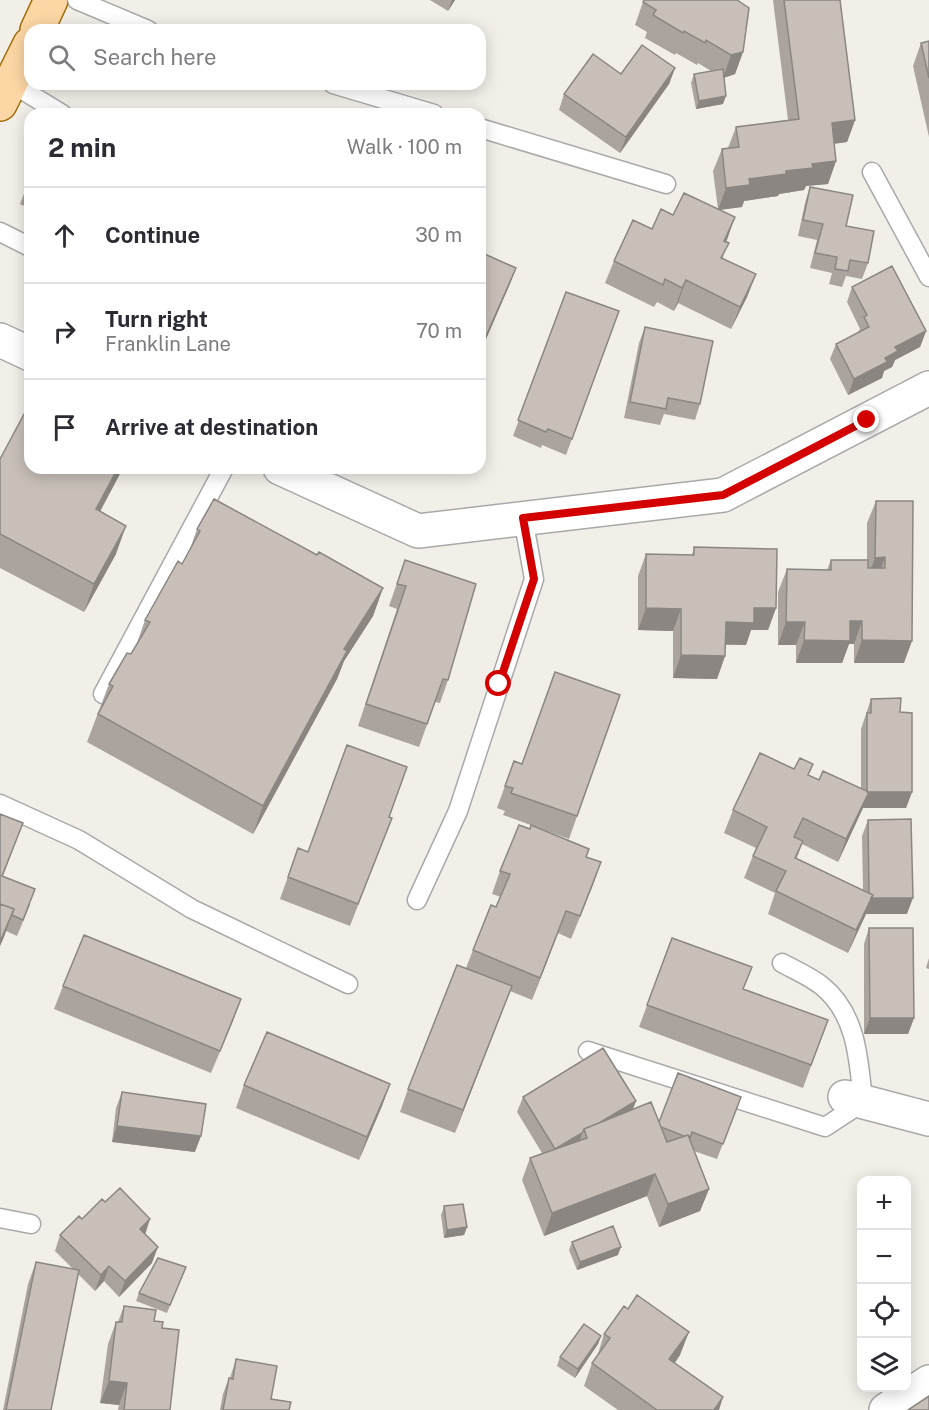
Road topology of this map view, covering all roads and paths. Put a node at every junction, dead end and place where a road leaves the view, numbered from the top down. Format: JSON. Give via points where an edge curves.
{"nodes":[{"id":1,"x":51,"y":0,"type":"edge"},
{"id":2,"x":77,"y":0,"type":"edge"},
{"id":3,"x":40,"y":24,"type":"edge"},
{"id":4,"x":134,"y":24,"type":"edge"},
{"id":5,"x":24,"y":56,"type":"edge"},
{"id":6,"x":353,"y":90,"type":"edge"},
{"id":7,"x":5,"y":93,"type":"edge"},
{"id":8,"x":46,"y":108,"type":"edge"},
{"id":9,"x":414,"y":108,"type":"edge"},
{"id":10,"x":486,"y":130,"type":"edge"},
{"id":11,"x":872,"y":172,"type":"dead end"},
{"id":12,"x":666,"y":184,"type":"dead end"},
{"id":13,"x":0,"y":232,"type":"edge"},
{"id":14,"x":24,"y":244,"type":"edge"},
{"id":15,"x":929,"y":278,"type":"edge"},
{"id":16,"x":0,"y":340,"type":"edge"},
{"id":17,"x":24,"y":351,"type":"edge"},
{"id":18,"x":929,"y":388,"type":"edge"},
{"id":19,"x":221,"y":474,"type":"edge"},
{"id":20,"x":293,"y":474,"type":"edge"},
{"id":21,"x":523,"y":518,"type":"junction"},
{"id":22,"x":103,"y":694,"type":"dead end"},
{"id":23,"x":0,"y":804,"type":"edge"},
{"id":24,"x":417,"y":900,"type":"dead end"},
{"id":25,"x":782,"y":963,"type":"dead end"},
{"id":26,"x":348,"y":984,"type":"dead end"},
{"id":27,"x":588,"y":1050,"type":"dead end"},
{"id":28,"x":854,"y":1099,"type":"junction"},
{"id":29,"x":929,"y":1119,"type":"edge"},
{"id":30,"x":0,"y":1218,"type":"edge"},
{"id":31,"x":31,"y":1224,"type":"dead end"},
{"id":32,"x":929,"y":1382,"type":"edge"},
{"id":33,"x":886,"y":1410,"type":"edge"}],
"edges":[{"from":1,"to":3,"type":"main road"},
{"from":2,"to":4,"type":"lane"},
{"from":5,"to":7,"type":"main road"},
{"from":6,"to":9,"type":"lane"},
{"from":7,"to":8,"type":"lane"},
{"from":10,"to":12,"type":"lane"},
{"from":11,"to":15,"type":"lane"},
{"from":13,"to":14,"type":"lane"},
{"from":16,"to":17,"type":"street"},
{"from":18,"to":21,"type":"street","via":[[723,495]]},
{"from":19,"to":22,"type":"lane"},
{"from":20,"to":21,"type":"street","via":[[418,531]]},
{"from":21,"to":24,"type":"lane","via":[[534,579],[458,811]]},
{"from":23,"to":26,"type":"lane","via":[[79,840],[192,909]]},
{"from":25,"to":28,"type":"lane","via":[[822,986],[845,1013],[858,1052]]},
{"from":27,"to":28,"type":"lane","via":[[825,1127]]},
{"from":28,"to":29,"type":"street"},
{"from":30,"to":31,"type":"lane"},
{"from":32,"to":33,"type":"street"}]}
